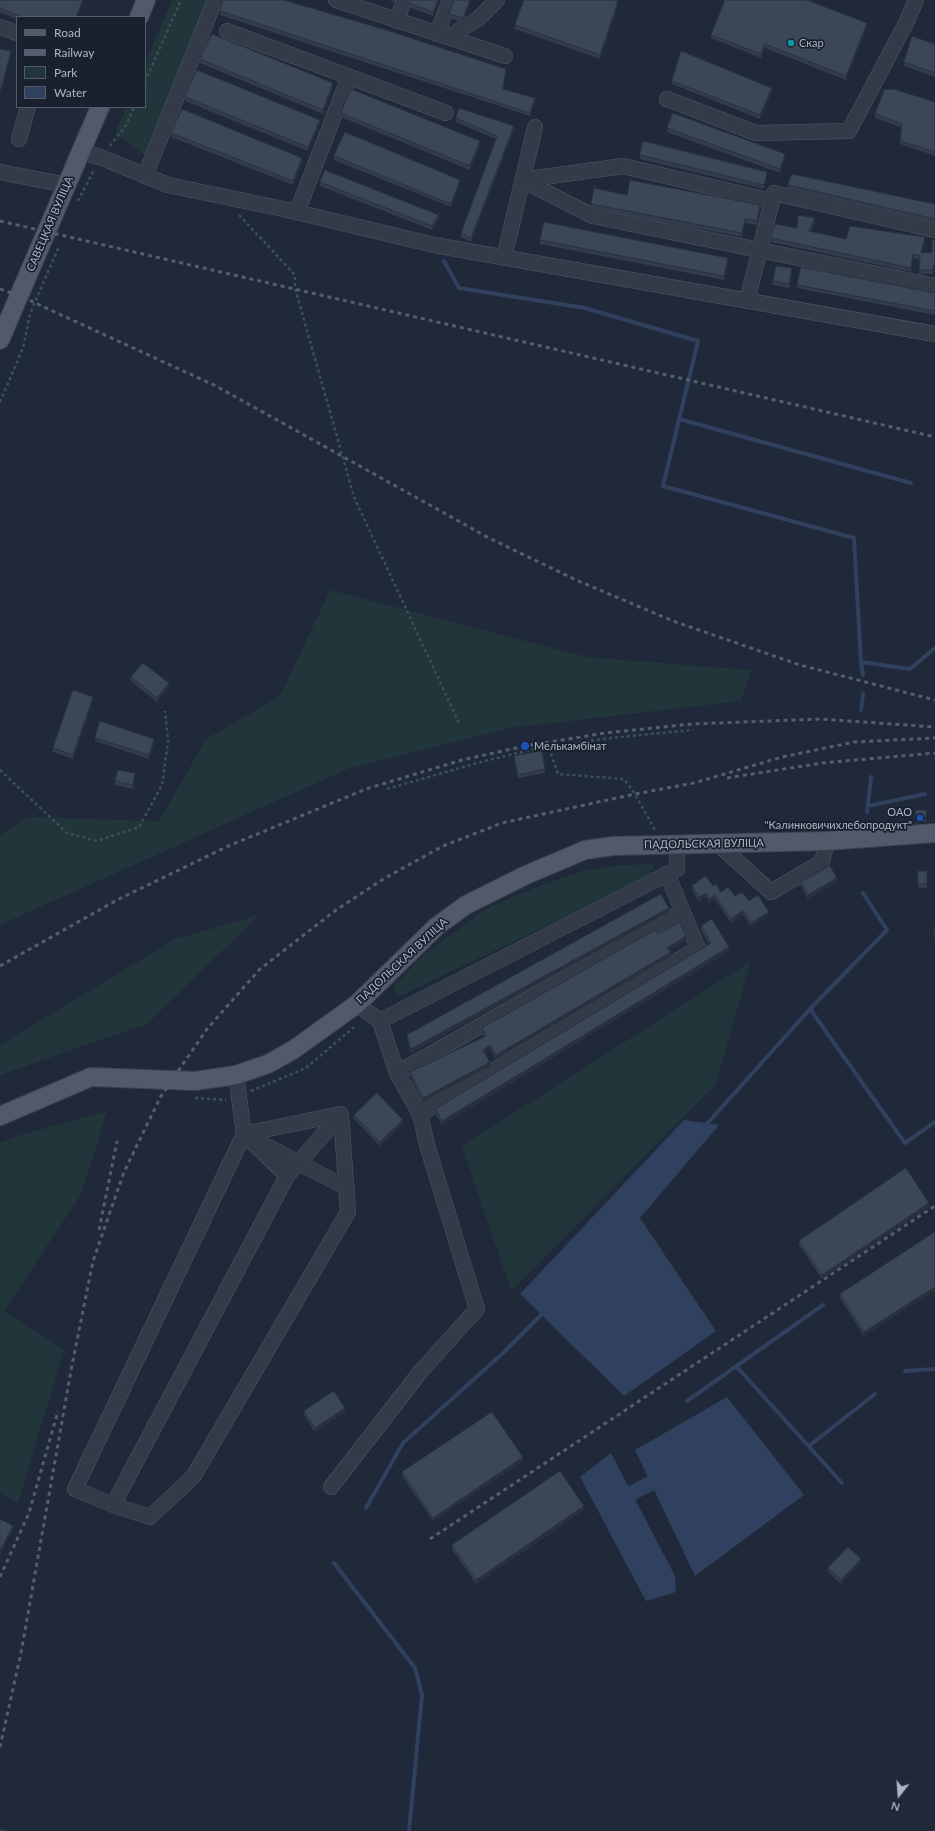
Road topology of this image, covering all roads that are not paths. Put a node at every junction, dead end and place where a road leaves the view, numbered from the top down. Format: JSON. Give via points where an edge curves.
{"nodes":[{"id":1,"x":146,"y":0,"type":"edge"},
{"id":2,"x":215,"y":0,"type":"edge"},
{"id":3,"x":336,"y":0,"type":"edge"},
{"id":4,"x":404,"y":0,"type":"edge"},
{"id":5,"x":450,"y":0,"type":"edge"},
{"id":6,"x":497,"y":0,"type":"edge"},
{"id":7,"x":916,"y":0,"type":"edge"},
{"id":8,"x":354,"y":3,"type":"edge"},
{"id":9,"x":139,"y":16,"type":"edge"},
{"id":10,"x":397,"y":20,"type":"junction"},
{"id":11,"x":0,"y":27,"type":"edge"},
{"id":12,"x":227,"y":31,"type":"dead end"},
{"id":13,"x":16,"y":33,"type":"edge"},
{"id":14,"x":443,"y":36,"type":"junction"},
{"id":15,"x":505,"y":56,"type":"dead end"},
{"id":16,"x":349,"y":77,"type":"junction"},
{"id":17,"x":667,"y":99,"type":"dead end"},
{"id":18,"x":28,"y":108,"type":"edge"},
{"id":19,"x":100,"y":108,"type":"edge"},
{"id":20,"x":446,"y":113,"type":"dead end"},
{"id":21,"x":535,"y":127,"type":"dead end"},
{"id":22,"x":19,"y":139,"type":"dead end"},
{"id":23,"x":80,"y":152,"type":"junction"},
{"id":24,"x":0,"y":172,"type":"edge"},
{"id":25,"x":145,"y":176,"type":"junction"},
{"id":26,"x":522,"y":180,"type":"junction"},
{"id":27,"x":67,"y":185,"type":"junction"},
{"id":28,"x":772,"y":201,"type":"junction"},
{"id":29,"x":297,"y":212,"type":"junction"},
{"id":30,"x":935,"y":230,"type":"edge"},
{"id":31,"x":760,"y":250,"type":"junction"},
{"id":32,"x":504,"y":258,"type":"junction"},
{"id":33,"x":935,"y":286,"type":"edge"},
{"id":34,"x":747,"y":301,"type":"junction"},
{"id":35,"x":935,"y":334,"type":"edge"},
{"id":36,"x":0,"y":340,"type":"edge"},
{"id":37,"x":935,"y":833,"type":"edge"},
{"id":38,"x":827,"y":841,"type":"junction"},
{"id":39,"x":717,"y":843,"type":"junction"},
{"id":40,"x":670,"y":844,"type":"junction"},
{"id":41,"x":667,"y":874,"type":"junction"},
{"id":42,"x":682,"y":912,"type":"junction"},
{"id":43,"x":357,"y":1004,"type":"junction"},
{"id":44,"x":380,"y":1021,"type":"junction"},
{"id":45,"x":397,"y":1073,"type":"junction"},
{"id":46,"x":236,"y":1075,"type":"junction"},
{"id":47,"x":342,"y":1114,"type":"junction"},
{"id":48,"x":420,"y":1114,"type":"junction"},
{"id":49,"x":0,"y":1116,"type":"edge"},
{"id":50,"x":244,"y":1134,"type":"junction"},
{"id":51,"x":299,"y":1163,"type":"junction"},
{"id":52,"x":287,"y":1176,"type":"junction"},
{"id":53,"x":347,"y":1188,"type":"junction"},
{"id":54,"x":331,"y":1487,"type":"dead end"},
{"id":55,"x":113,"y":1505,"type":"junction"}],
"edges":[{"from":1,"to":9,"type":"main road"},
{"from":2,"to":25,"type":"street"},
{"from":3,"to":8,"type":"street"},
{"from":4,"to":10,"type":"street"},
{"from":5,"to":14,"type":"street"},
{"from":6,"to":14,"type":"street","via":[[478,19]]},
{"from":7,"to":17,"type":"street","via":[[849,131],[756,133]]},
{"from":8,"to":10,"type":"street"},
{"from":10,"to":14,"type":"street"},
{"from":11,"to":13,"type":"street"},
{"from":12,"to":16,"type":"street"},
{"from":14,"to":15,"type":"street"},
{"from":16,"to":20,"type":"street"},
{"from":16,"to":29,"type":"street"},
{"from":18,"to":22,"type":"street"},
{"from":19,"to":23,"type":"main road","name":"САВЕЦКАЯ ВУЛІЦА"},
{"from":21,"to":26,"type":"street"},
{"from":23,"to":25,"type":"street","via":[[100,157]]},
{"from":23,"to":27,"type":"main road","name":"САВЕЦКАЯ ВУЛІЦА"},
{"from":24,"to":27,"type":"street"},
{"from":25,"to":29,"type":"street","via":[[168,185]]},
{"from":26,"to":28,"type":"street","via":[[623,166]]},
{"from":26,"to":31,"type":"street","via":[[593,216]]},
{"from":26,"to":32,"type":"street"},
{"from":27,"to":36,"type":"main road","name":"САВЕЦКАЯ ВУЛІЦА"},
{"from":28,"to":30,"type":"street","via":[[774,194]]},
{"from":28,"to":31,"type":"street"},
{"from":29,"to":32,"type":"street","via":[[434,245]]},
{"from":31,"to":33,"type":"street"},
{"from":31,"to":34,"type":"street"},
{"from":32,"to":34,"type":"street"},
{"from":34,"to":35,"type":"street"},
{"from":37,"to":38,"type":"main road","name":"ПАДОЛЬСКАЯ ВУЛІЦА"},
{"from":38,"to":39,"type":"main road","name":"ПАДОЛЬСКАЯ ВУЛІЦА"},
{"from":38,"to":39,"type":"street","via":[[822,862],[772,892]]},
{"from":39,"to":40,"type":"main road","name":"ПАДОЛЬСКАЯ ВУЛІЦА"},
{"from":40,"to":41,"type":"street","via":[[677,869]]},
{"from":40,"to":43,"type":"main road","name":"ПАДОЛЬСКАЯ ВУЛІЦА","via":[[613,846],[585,850],[526,875],[466,905],[437,926]]},
{"from":41,"to":42,"type":"street"},
{"from":41,"to":44,"type":"street"},
{"from":42,"to":45,"type":"street"},
{"from":42,"to":48,"type":"street","via":[[698,948]]},
{"from":43,"to":44,"type":"street"},
{"from":43,"to":46,"type":"main road","name":"ПАДОЛЬСКАЯ ВУЛІЦА","via":[[293,1050],[268,1064]]},
{"from":44,"to":45,"type":"street"},
{"from":45,"to":48,"type":"street"},
{"from":46,"to":49,"type":"main road","name":"ПАДОЛЬСКАЯ ВУЛІЦА","via":[[195,1081],[91,1077]]},
{"from":46,"to":50,"type":"street"},
{"from":47,"to":50,"type":"street"},
{"from":47,"to":51,"type":"street"},
{"from":47,"to":53,"type":"street"},
{"from":48,"to":54,"type":"street","via":[[427,1145],[478,1309],[421,1371]]},
{"from":50,"to":51,"type":"street"},
{"from":50,"to":52,"type":"street"},
{"from":50,"to":55,"type":"street","via":[[75,1489]]},
{"from":51,"to":52,"type":"street"},
{"from":51,"to":53,"type":"street"},
{"from":52,"to":55,"type":"street"},
{"from":53,"to":55,"type":"street","via":[[348,1212],[193,1476],[150,1517]]}]}
